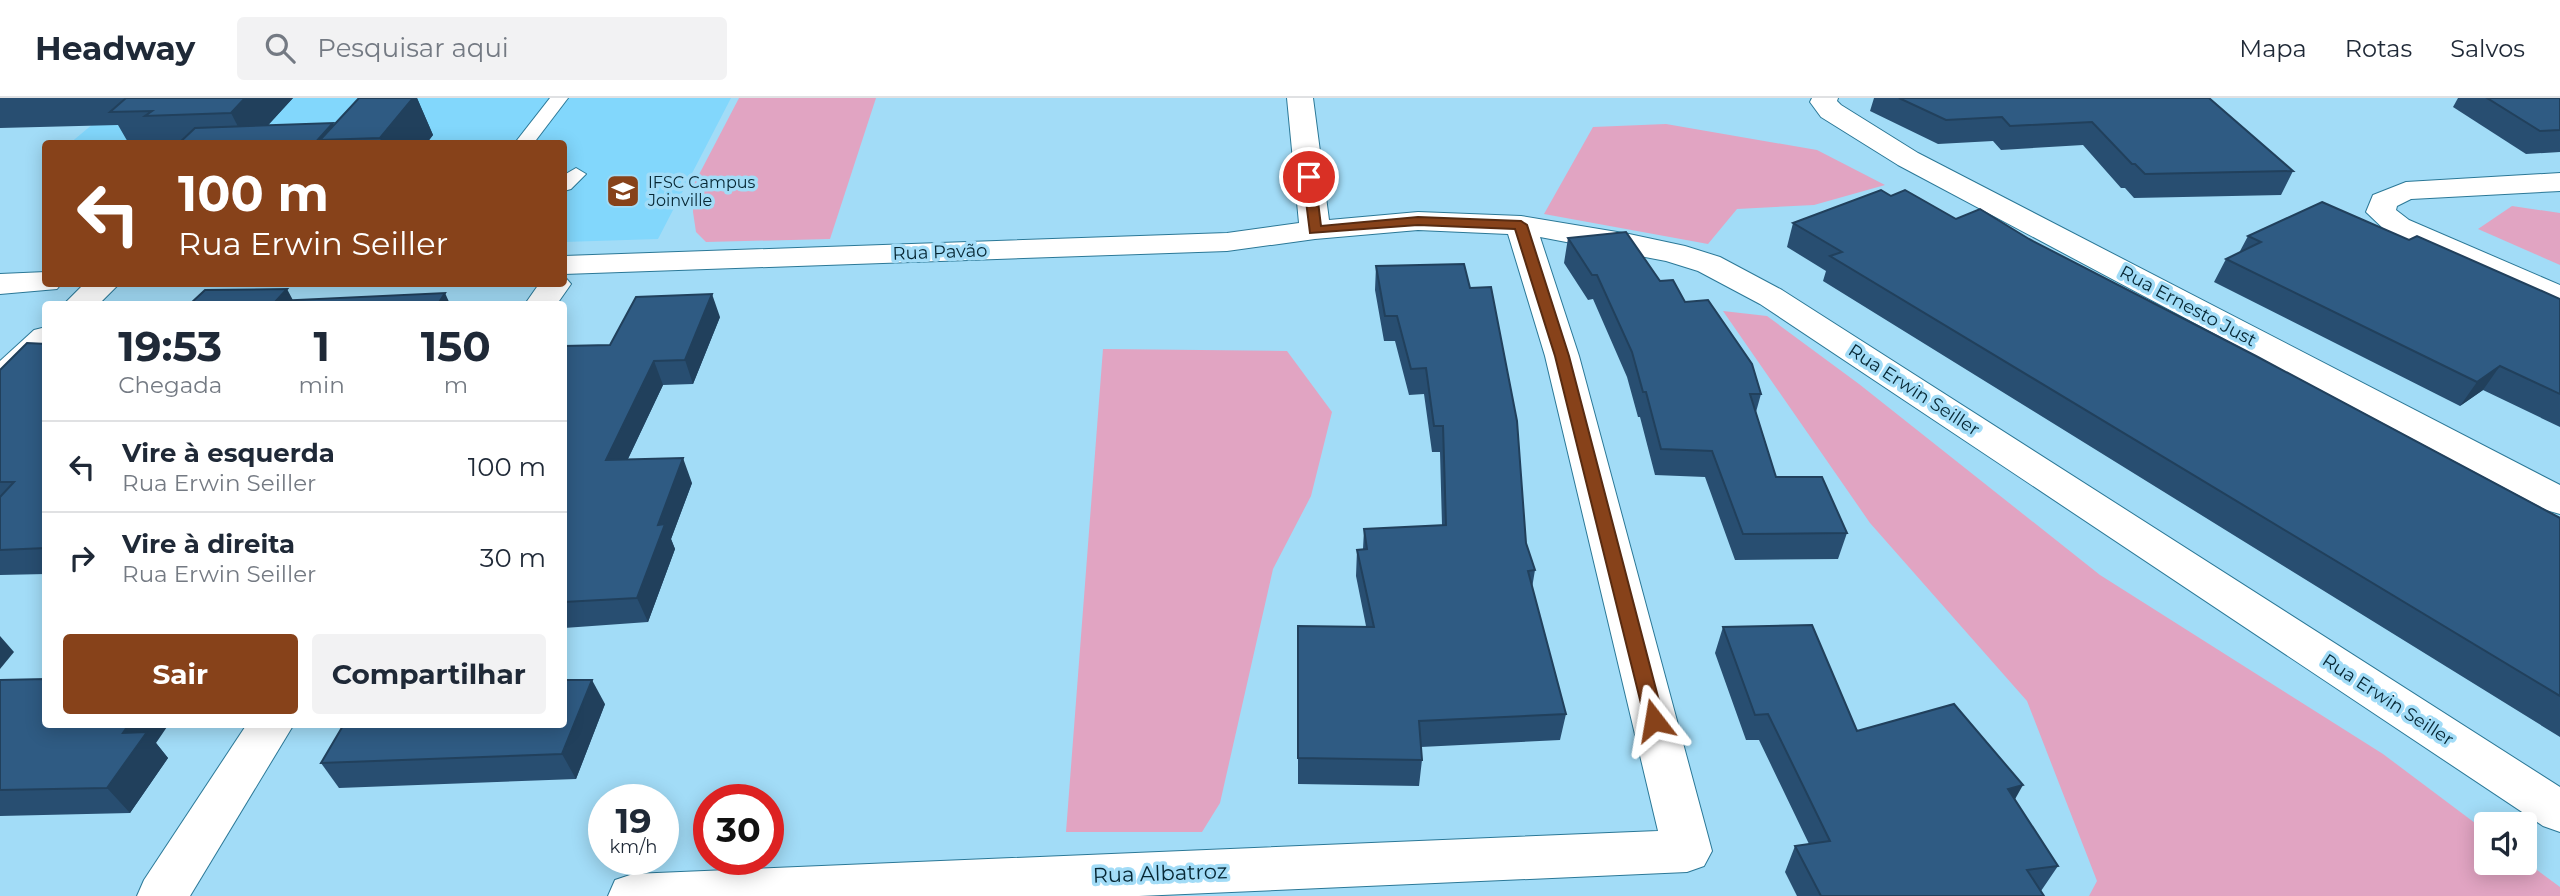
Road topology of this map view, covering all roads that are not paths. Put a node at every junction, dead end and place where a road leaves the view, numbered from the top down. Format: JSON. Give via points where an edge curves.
{"nodes":[{"id":1,"x":559,"y":98,"type":"edge"},
{"id":2,"x":1300,"y":98,"type":"edge"},
{"id":3,"x":1824,"y":100,"type":"edge"},
{"id":4,"x":526,"y":140,"type":"edge"},
{"id":5,"x":2560,"y":182,"type":"edge"},
{"id":6,"x":1521,"y":225,"type":"junction"},
{"id":7,"x":1315,"y":230,"type":"junction"},
{"id":8,"x":567,"y":271,"type":"edge"},
{"id":9,"x":42,"y":282,"type":"edge"},
{"id":10,"x":0,"y":284,"type":"edge"},
{"id":11,"x":100,"y":287,"type":"edge"},
{"id":12,"x":2560,"y":297,"type":"edge"},
{"id":13,"x":83,"y":301,"type":"edge"},
{"id":14,"x":42,"y":341,"type":"edge"},
{"id":15,"x":0,"y":380,"type":"edge"},
{"id":16,"x":2560,"y":501,"type":"edge"},
{"id":17,"x":269,"y":728,"type":"edge"},
{"id":18,"x":2560,"y":812,"type":"edge"},
{"id":19,"x":162,"y":896,"type":"edge"},
{"id":20,"x":633,"y":896,"type":"edge"}],
"edges":[{"from":1,"to":4,"type":"lane"},
{"from":2,"to":7,"type":"street"},
{"from":3,"to":16,"type":"street","name":"Rua Ernesto Just","via":[[1853,127],[1908,159]]},
{"from":5,"to":12,"type":"street","via":[[2406,191],[2383,201],[2381,212],[2398,226]]},
{"from":6,"to":7,"type":"street","name":"Rua Erwin Seiller","via":[[1418,221]]},
{"from":6,"to":18,"type":"street","name":"Rua Erwin Seiller","via":[[1663,251],[1741,279]]},
{"from":6,"to":20,"type":"street","name":"Rua Albatroz","via":[[1562,356],[1687,851]]},
{"from":7,"to":8,"type":"street","name":"Rua Pavão","via":[[1227,242]]},
{"from":9,"to":10,"type":"street"},
{"from":11,"to":13,"type":"street"},
{"from":14,"to":15,"type":"street"},
{"from":17,"to":19,"type":"street"}]}
